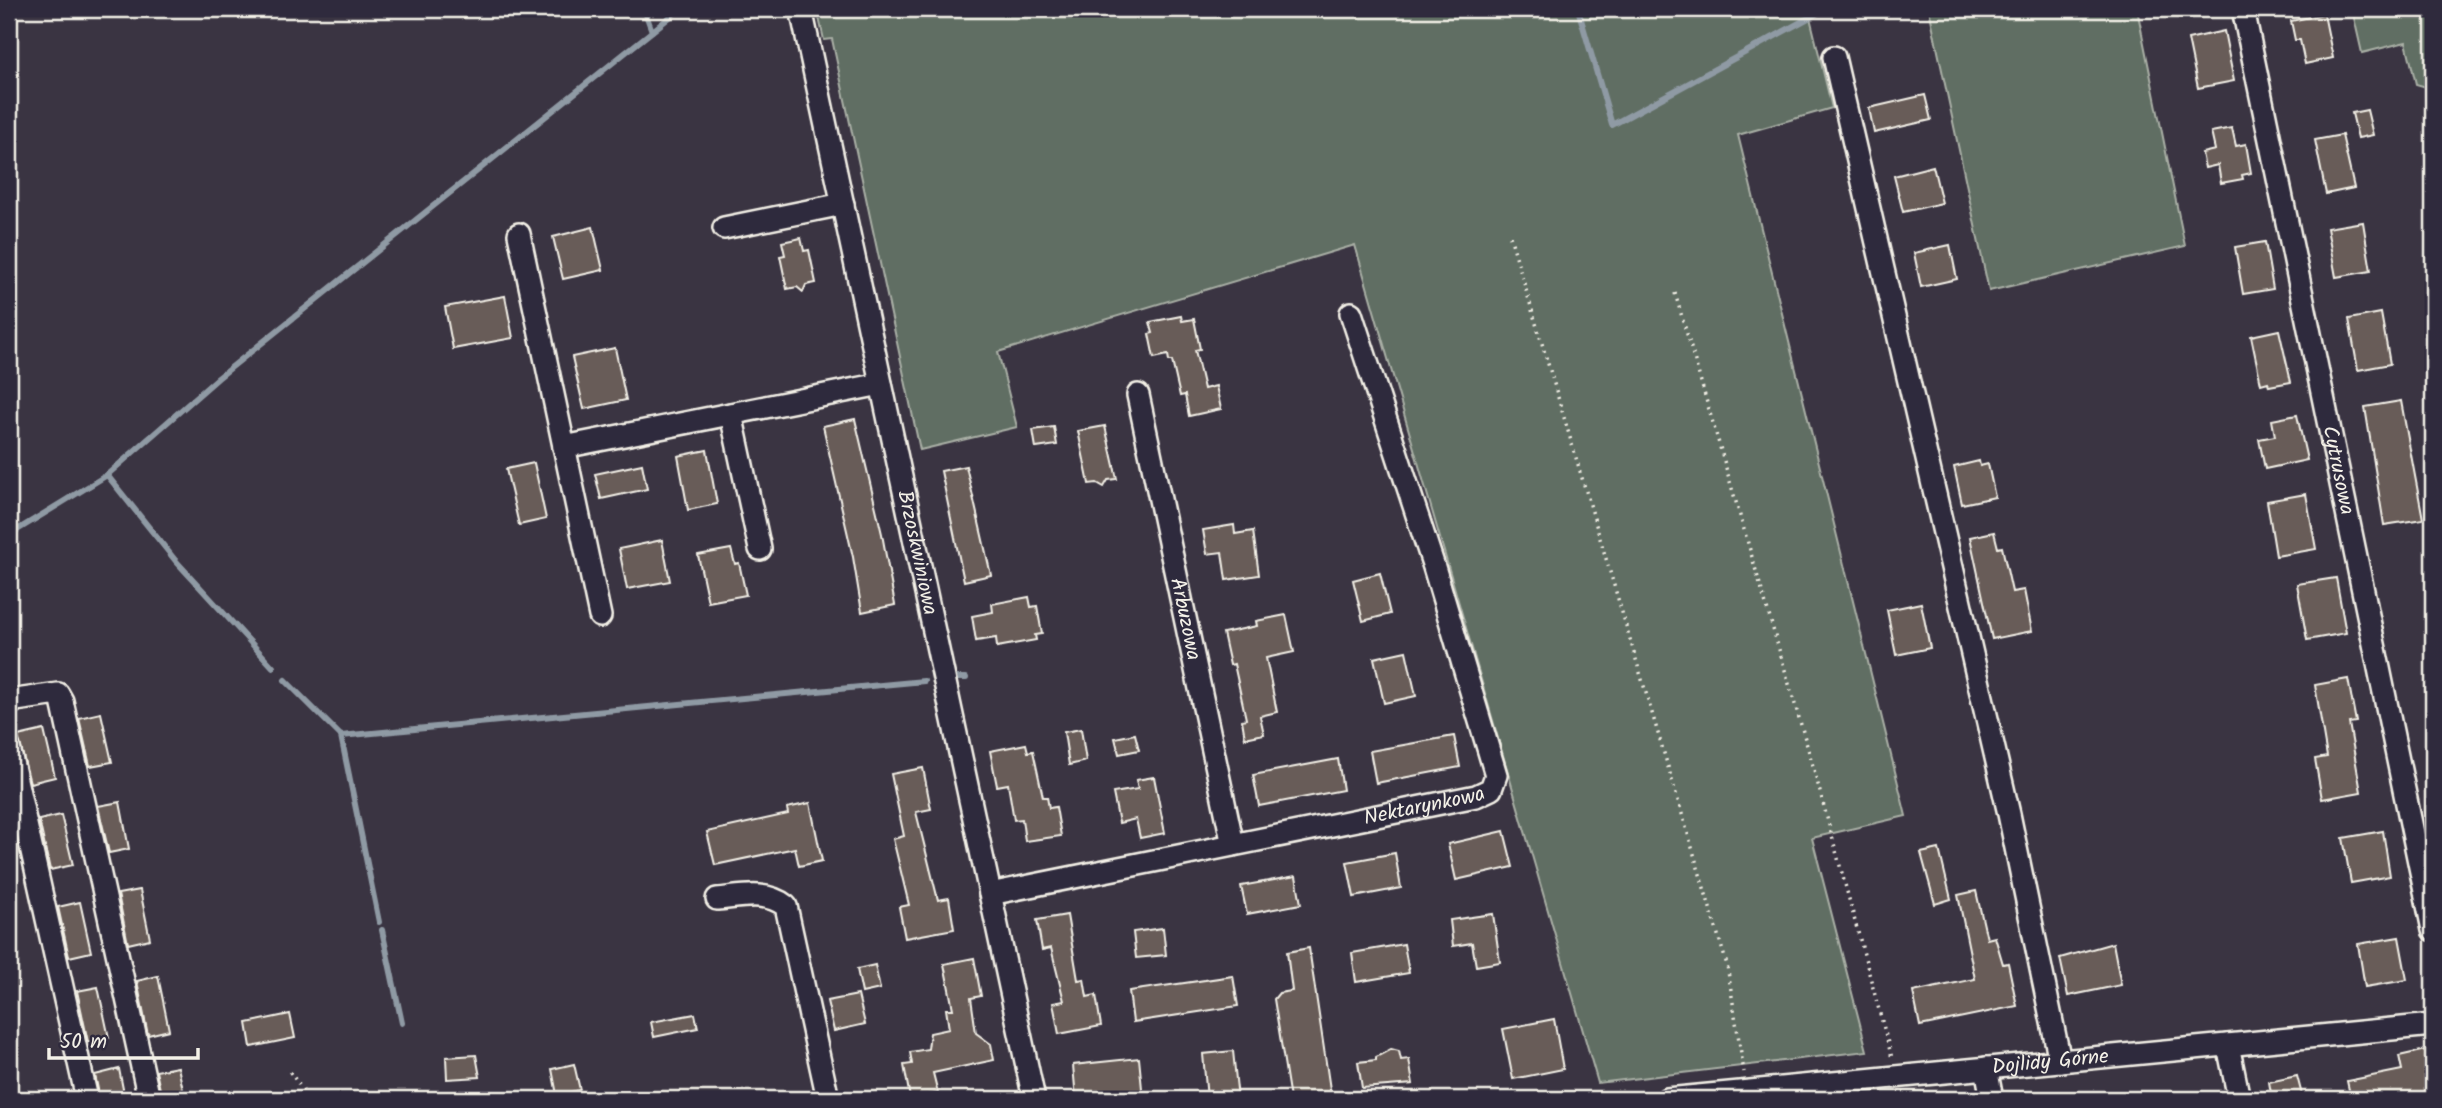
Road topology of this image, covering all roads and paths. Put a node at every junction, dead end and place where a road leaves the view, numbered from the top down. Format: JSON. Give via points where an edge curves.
{"nodes":[{"id":1,"x":801,"y":9,"type":"edge"},
{"id":2,"x":2243,"y":9,"type":"edge"},
{"id":3,"x":1834,"y":57,"type":"dead end"},
{"id":4,"x":843,"y":204,"type":"junction"},
{"id":5,"x":724,"y":228,"type":"dead end"},
{"id":6,"x":519,"y":234,"type":"dead end"},
{"id":7,"x":1510,"y":236,"type":"dead end"},
{"id":8,"x":1675,"y":293,"type":"dead end"},
{"id":9,"x":1350,"y":313,"type":"dead end"},
{"id":10,"x":881,"y":384,"type":"junction"},
{"id":11,"x":1138,"y":395,"type":"dead end"},
{"id":12,"x":732,"y":414,"type":"junction"},
{"id":13,"x":564,"y":447,"type":"junction"},
{"id":14,"x":760,"y":550,"type":"dead end"},
{"id":15,"x":600,"y":616,"type":"dead end"},
{"id":16,"x":9,"y":705,"type":"edge"},
{"id":17,"x":9,"y":748,"type":"edge"},
{"id":18,"x":1233,"y":845,"type":"junction"},
{"id":19,"x":990,"y":894,"type":"junction"},
{"id":20,"x":717,"y":900,"type":"dead end"},
{"id":21,"x":2433,"y":930,"type":"edge"},
{"id":22,"x":2433,"y":1025,"type":"edge"},
{"id":23,"x":2228,"y":1045,"type":"junction"},
{"id":24,"x":2060,"y":1061,"type":"junction"},
{"id":25,"x":1986,"y":1068,"type":"junction"},
{"id":26,"x":290,"y":1072,"type":"dead end"},
{"id":27,"x":1898,"y":1077,"type":"junction"},
{"id":28,"x":1747,"y":1091,"type":"junction"},
{"id":29,"x":86,"y":1099,"type":"edge"},
{"id":30,"x":149,"y":1099,"type":"edge"},
{"id":31,"x":309,"y":1099,"type":"edge"},
{"id":32,"x":828,"y":1099,"type":"edge"},
{"id":33,"x":1034,"y":1099,"type":"edge"},
{"id":34,"x":1667,"y":1099,"type":"edge"},
{"id":35,"x":1992,"y":1099,"type":"edge"},
{"id":36,"x":2239,"y":1099,"type":"edge"}],
"edges":[{"from":1,"to":4,"type":"street","name":"Brzoskwiniowa"},
{"from":2,"to":21,"type":"street","name":"Cytrusowa"},
{"from":3,"to":24,"type":"street","via":[[2009,814]]},
{"from":4,"to":5,"type":"street"},
{"from":4,"to":10,"type":"street","name":"Brzoskwiniowa"},
{"from":6,"to":13,"type":"street"},
{"from":7,"to":28,"type":"path","via":[[1727,965]]},
{"from":8,"to":27,"type":"path"},
{"from":9,"to":18,"type":"street","name":"Nektarynkowa","via":[[1434,567],[1496,775],[1491,789],[1476,796]]},
{"from":10,"to":12,"type":"street"},
{"from":10,"to":19,"type":"street","name":"Brzoskwiniowa"},
{"from":11,"to":18,"type":"street","name":"Arbuzowa"},
{"from":12,"to":13,"type":"street"},
{"from":12,"to":14,"type":"street"},
{"from":13,"to":15,"type":"street"},
{"from":16,"to":30,"type":"street","via":[[47,694],[58,694],[62,701]]},
{"from":17,"to":29,"type":"street"},
{"from":18,"to":19,"type":"street","name":"Nektarynkowa"},
{"from":19,"to":33,"type":"street","name":"Brzoskwiniowa"},
{"from":20,"to":32,"type":"street","via":[[774,896],[786,906]]},
{"from":22,"to":23,"type":"street","name":"Dojlidy Górne"},
{"from":23,"to":24,"type":"street","name":"Dojlidy Górne"},
{"from":23,"to":36,"type":"street"},
{"from":24,"to":25,"type":"street","name":"Dojlidy Górne"},
{"from":25,"to":27,"type":"street","name":"Dojlidy Górne"},
{"from":25,"to":35,"type":"street"},
{"from":26,"to":31,"type":"path"},
{"from":27,"to":28,"type":"street","name":"Dojlidy Górne"},
{"from":28,"to":34,"type":"street","name":"Dojlidy Górne"}]}
